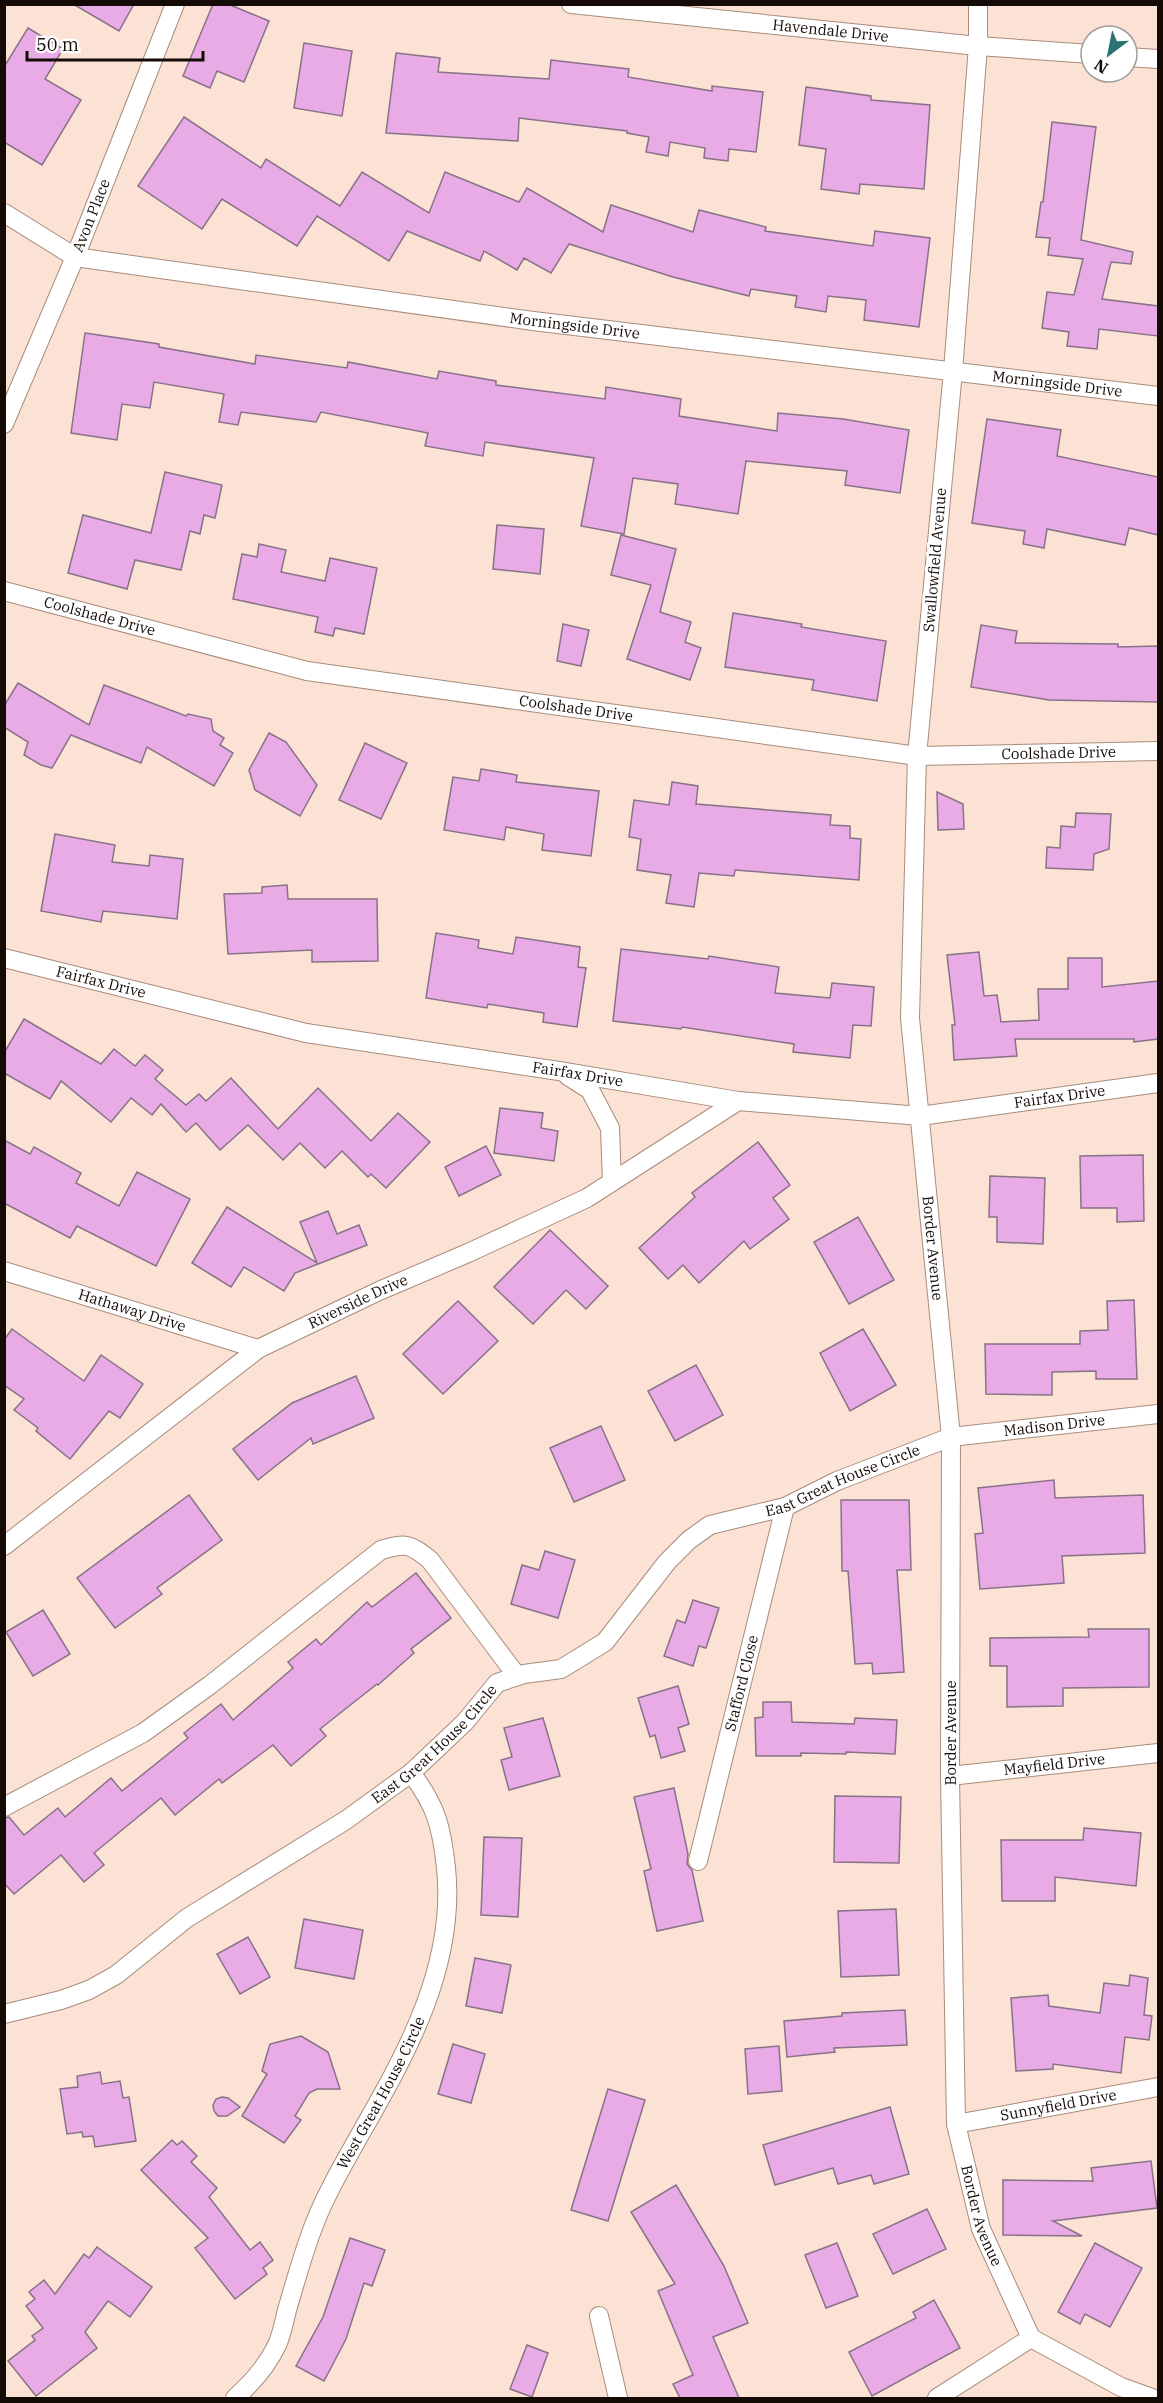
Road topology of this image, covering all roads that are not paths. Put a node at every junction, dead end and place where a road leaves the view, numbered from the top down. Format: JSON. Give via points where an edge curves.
{"nodes":[{"id":1,"x":175,"y":4,"type":"edge"},
{"id":2,"x":571,"y":4,"type":"edge"},
{"id":3,"x":978,"y":4,"type":"edge"},
{"id":4,"x":978,"y":46,"type":"junction"},
{"id":5,"x":1079,"y":53,"type":"edge"},
{"id":6,"x":1139,"y":58,"type":"edge"},
{"id":7,"x":1158,"y":59,"type":"edge"},
{"id":8,"x":4,"y":213,"type":"edge"},
{"id":9,"x":75,"y":257,"type":"junction"},
{"id":10,"x":953,"y":371,"type":"junction"},
{"id":11,"x":1158,"y":396,"type":"edge"},
{"id":12,"x":4,"y":424,"type":"edge"},
{"id":13,"x":4,"y":591,"type":"edge"},
{"id":14,"x":1158,"y":751,"type":"edge"},
{"id":15,"x":917,"y":756,"type":"junction"},
{"id":16,"x":4,"y":958,"type":"edge"},
{"id":17,"x":559,"y":1071,"type":"junction"},
{"id":18,"x":1158,"y":1083,"type":"edge"},
{"id":19,"x":738,"y":1101,"type":"junction"},
{"id":20,"x":920,"y":1116,"type":"junction"},
{"id":21,"x":612,"y":1182,"type":"junction"},
{"id":22,"x":4,"y":1272,"type":"edge"},
{"id":23,"x":258,"y":1349,"type":"junction"},
{"id":24,"x":1158,"y":1414,"type":"edge"},
{"id":25,"x":951,"y":1437,"type":"junction"},
{"id":26,"x":785,"y":1507,"type":"junction"},
{"id":27,"x":4,"y":1546,"type":"edge"},
{"id":28,"x":517,"y":1676,"type":"junction"},
{"id":29,"x":1158,"y":1753,"type":"edge"},
{"id":30,"x":411,"y":1773,"type":"junction"},
{"id":31,"x":951,"y":1776,"type":"junction"},
{"id":32,"x":4,"y":1807,"type":"edge"},
{"id":33,"x":698,"y":1861,"type":"dead end"},
{"id":34,"x":4,"y":2014,"type":"edge"},
{"id":35,"x":1158,"y":2087,"type":"edge"},
{"id":36,"x":956,"y":2124,"type":"junction"},
{"id":37,"x":600,"y":2316,"type":"dead end"},
{"id":38,"x":1031,"y":2338,"type":"junction"},
{"id":39,"x":235,"y":2398,"type":"edge"},
{"id":40,"x":618,"y":2398,"type":"edge"},
{"id":41,"x":937,"y":2398,"type":"edge"},
{"id":42,"x":1152,"y":2398,"type":"edge"}],
"edges":[{"from":1,"to":9,"type":"street","name":"Avon Place"},
{"from":2,"to":4,"type":"street","name":"Havendale Drive"},
{"from":3,"to":4,"type":"street","name":"Swallowfield Avenue"},
{"from":4,"to":5,"type":"street","name":"Havendale Drive"},
{"from":4,"to":10,"type":"street","name":"Swallowfield Avenue"},
{"from":6,"to":7,"type":"street"},
{"from":8,"to":9,"type":"street","name":"Morningside Drive"},
{"from":9,"to":10,"type":"street","name":"Morningside Drive","via":[[533,321]]},
{"from":9,"to":12,"type":"street","name":"Avon Place"},
{"from":10,"to":11,"type":"street","name":"Morningside Drive"},
{"from":10,"to":15,"type":"street","name":"Swallowfield Avenue"},
{"from":13,"to":15,"type":"street","name":"Coolshade Drive","via":[[307,671]]},
{"from":14,"to":15,"type":"street","name":"Coolshade Drive"},
{"from":15,"to":20,"type":"street","name":"Swallowfield Avenue","via":[[910,1018]]},
{"from":16,"to":17,"type":"street","name":"Fairfax Drive","via":[[306,1033]]},
{"from":17,"to":19,"type":"street","name":"Fairfax Drive"},
{"from":17,"to":21,"type":"street","via":[[590,1090],[610,1128]]},
{"from":18,"to":20,"type":"street","name":"Fairfax Drive"},
{"from":19,"to":20,"type":"street","name":"Fairfax Drive"},
{"from":19,"to":21,"type":"street","name":"Riverside Drive"},
{"from":20,"to":25,"type":"street","name":"Border Avenue"},
{"from":21,"to":23,"type":"street","name":"Riverside Drive","via":[[587,1198]]},
{"from":22,"to":23,"type":"street","name":"Hathaway Drive"},
{"from":23,"to":27,"type":"street","name":"Riverside Drive"},
{"from":24,"to":25,"type":"street","name":"Madison Drive"},
{"from":25,"to":26,"type":"street","name":"East Great House Circle","via":[[837,1481]]},
{"from":25,"to":31,"type":"street","name":"Border Avenue"},
{"from":26,"to":28,"type":"street","name":"East Great House Circle","via":[[710,1526],[667,1562],[605,1642],[561,1670]]},
{"from":26,"to":33,"type":"street","name":"Stafford Close"},
{"from":28,"to":30,"type":"street","name":"East Great House Circle","via":[[497,1683],[465,1722]]},
{"from":28,"to":32,"type":"street","via":[[430,1560],[413,1546],[402,1544],[381,1550],[143,1733]]},
{"from":29,"to":31,"type":"street","name":"Mayfield Drive"},
{"from":30,"to":34,"type":"street","name":"East Great House Circle","via":[[346,1820],[187,1918],[116,1974],[89,1990]]},
{"from":30,"to":39,"type":"street","name":"West Great House Circle","via":[[435,1808],[444,1848],[448,1892],[444,1943],[424,2008],[402,2060],[316,2219],[278,2343],[267,2363]]},
{"from":31,"to":36,"type":"street","name":"Border Avenue"},
{"from":35,"to":36,"type":"street","name":"Sunnyfield Drive"},
{"from":36,"to":38,"type":"street","name":"Border Avenue","via":[[981,2229]]},
{"from":37,"to":40,"type":"street"},
{"from":38,"to":41,"type":"street"},
{"from":38,"to":42,"type":"street","via":[[1121,2387]]}]}
